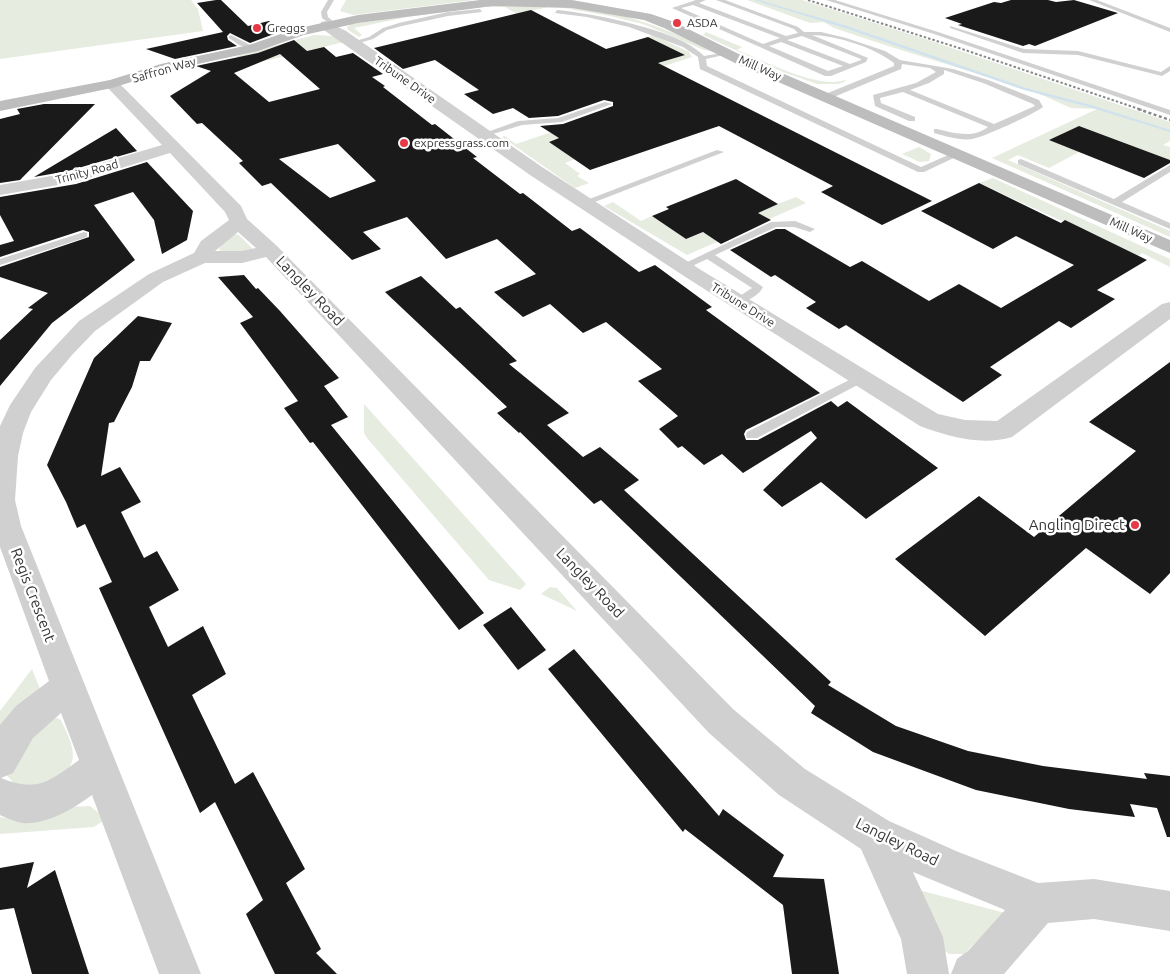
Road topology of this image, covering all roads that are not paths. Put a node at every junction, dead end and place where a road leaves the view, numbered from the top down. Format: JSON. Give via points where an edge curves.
{"nodes":[{"id":1,"x":332,"y":0,"type":"edge"},
{"id":2,"x":703,"y":0,"type":"edge"},
{"id":3,"x":719,"y":0,"type":"edge"},
{"id":4,"x":829,"y":0,"type":"edge"},
{"id":5,"x":1092,"y":0,"type":"edge"},
{"id":6,"x":574,"y":2,"type":"edge"},
{"id":7,"x":694,"y":3,"type":"junction"},
{"id":8,"x":480,"y":10,"type":"dead end"},
{"id":9,"x":557,"y":12,"type":"dead end"},
{"id":10,"x":330,"y":25,"type":"junction"},
{"id":11,"x":952,"y":27,"type":"dead end"},
{"id":12,"x":1170,"y":30,"type":"edge"},
{"id":13,"x":802,"y":34,"type":"junction"},
{"id":14,"x":231,"y":37,"type":"dead end"},
{"id":15,"x":784,"y":39,"type":"junction"},
{"id":16,"x":352,"y":42,"type":"junction"},
{"id":17,"x":764,"y":46,"type":"junction"},
{"id":18,"x":253,"y":48,"type":"junction"},
{"id":19,"x":726,"y":53,"type":"junction"},
{"id":20,"x":703,"y":58,"type":"junction"},
{"id":21,"x":898,"y":62,"type":"junction"},
{"id":22,"x":849,"y":66,"type":"junction"},
{"id":23,"x":932,"y":66,"type":"junction"},
{"id":24,"x":1170,"y":68,"type":"edge"},
{"id":25,"x":112,"y":84,"type":"junction"},
{"id":26,"x":903,"y":90,"type":"junction"},
{"id":27,"x":885,"y":95,"type":"junction"},
{"id":28,"x":826,"y":97,"type":"junction"},
{"id":29,"x":608,"y":104,"type":"dead end"},
{"id":30,"x":0,"y":106,"type":"edge"},
{"id":31,"x":1170,"y":113,"type":"edge"},
{"id":32,"x":922,"y":116,"type":"dead end"},
{"id":33,"x":912,"y":119,"type":"dead end"},
{"id":34,"x":946,"y":127,"type":"dead end"},
{"id":35,"x":994,"y":127,"type":"junction"},
{"id":36,"x":937,"y":130,"type":"dead end"},
{"id":37,"x":483,"y":135,"type":"junction"},
{"id":38,"x":961,"y":137,"type":"junction"},
{"id":39,"x":172,"y":147,"type":"junction"},
{"id":40,"x":720,"y":152,"type":"dead end"},
{"id":41,"x":958,"y":154,"type":"junction"},
{"id":42,"x":1021,"y":162,"type":"dead end"},
{"id":43,"x":1170,"y":168,"type":"edge"},
{"id":44,"x":0,"y":190,"type":"edge"},
{"id":45,"x":584,"y":203,"type":"junction"},
{"id":46,"x":1114,"y":203,"type":"junction"},
{"id":47,"x":239,"y":222,"type":"junction"},
{"id":48,"x":1170,"y":226,"type":"edge"},
{"id":49,"x":810,"y":229,"type":"dead end"},
{"id":50,"x":84,"y":235,"type":"dead end"},
{"id":51,"x":1170,"y":247,"type":"edge"},
{"id":52,"x":270,"y":250,"type":"junction"},
{"id":53,"x":708,"y":255,"type":"junction"},
{"id":54,"x":202,"y":257,"type":"junction"},
{"id":55,"x":0,"y":262,"type":"edge"},
{"id":56,"x":682,"y":267,"type":"junction"},
{"id":57,"x":737,"y":301,"type":"junction"},
{"id":58,"x":1170,"y":309,"type":"edge"},
{"id":59,"x":861,"y":378,"type":"junction"},
{"id":60,"x":752,"y":435,"type":"dead end"},
{"id":61,"x":0,"y":500,"type":"edge"},
{"id":62,"x":69,"y":688,"type":"junction"},
{"id":63,"x":0,"y":760,"type":"edge"},
{"id":64,"x":101,"y":766,"type":"junction"},
{"id":65,"x":0,"y":796,"type":"edge"},
{"id":66,"x":875,"y":834,"type":"junction"},
{"id":67,"x":1038,"y":903,"type":"junction"},
{"id":68,"x":1170,"y":910,"type":"edge"},
{"id":69,"x":180,"y":974,"type":"edge"},
{"id":70,"x":928,"y":974,"type":"edge"},
{"id":71,"x":972,"y":974,"type":"edge"}],
"edges":[{"from":1,"to":10,"type":"lane","via":[[324,12]]},
{"from":2,"to":7,"type":"lane"},
{"from":3,"to":13,"type":"lane","via":[[796,28]]},
{"from":4,"to":31,"type":"lane"},
{"from":5,"to":12,"type":"lane"},
{"from":6,"to":10,"type":"street","name":"Mill Way","via":[[493,2],[358,18]]},
{"from":6,"to":19,"type":"street","name":"Mill Way","via":[[654,20]]},
{"from":7,"to":15,"type":"lane"},
{"from":7,"to":17,"type":"lane","via":[[675,8]]},
{"from":8,"to":16,"type":"lane","via":[[401,24],[371,38]]},
{"from":9,"to":20,"type":"lane","via":[[628,24],[694,50]]},
{"from":10,"to":16,"type":"street","name":"Tribune Drive"},
{"from":10,"to":18,"type":"street","name":"Saffron Way"},
{"from":11,"to":24,"type":"lane","via":[[1023,51],[1078,53],[1162,74]]},
{"from":13,"to":15,"type":"lane"},
{"from":13,"to":21,"type":"lane","via":[[823,34],[844,40]]},
{"from":13,"to":22,"type":"lane","via":[[865,58]]},
{"from":14,"to":18,"type":"lane"},
{"from":15,"to":17,"type":"lane"},
{"from":15,"to":22,"type":"lane"},
{"from":16,"to":37,"type":"street","name":"Tribune Drive"},
{"from":17,"to":22,"type":"lane","via":[[828,74]]},
{"from":18,"to":25,"type":"street","name":"Saffron Way","via":[[166,67]]},
{"from":19,"to":20,"type":"lane"},
{"from":19,"to":28,"type":"street","name":"Mill Way"},
{"from":20,"to":41,"type":"lane","via":[[703,67],[921,170]]},
{"from":21,"to":23,"type":"lane"},
{"from":21,"to":28,"type":"lane","via":[[898,67],[886,73]]},
{"from":23,"to":26,"type":"lane","via":[[941,72]]},
{"from":23,"to":35,"type":"lane","via":[[1036,102],[1039,108]]},
{"from":25,"to":30,"type":"street","name":"Saffron Way"},
{"from":25,"to":39,"type":"street","name":"Langley Road"},
{"from":26,"to":27,"type":"lane"},
{"from":26,"to":35,"type":"lane"},
{"from":27,"to":32,"type":"lane","via":[[888,100]]},
{"from":27,"to":33,"type":"lane","via":[[876,98],[878,104]]},
{"from":28,"to":41,"type":"street","name":"Mill Way"},
{"from":29,"to":37,"type":"lane","via":[[558,120],[521,123]]},
{"from":34,"to":38,"type":"lane"},
{"from":35,"to":38,"type":"lane","via":[[986,133]]},
{"from":36,"to":38,"type":"lane"},
{"from":37,"to":45,"type":"street","name":"Tribune Drive"},
{"from":39,"to":44,"type":"street","name":"Trinity Road","via":[[70,178]]},
{"from":39,"to":47,"type":"street","name":"Langley Road","via":[[234,210]]},
{"from":40,"to":45,"type":"lane"},
{"from":41,"to":51,"type":"street","name":"Mill Way"},
{"from":42,"to":46,"type":"lane"},
{"from":43,"to":46,"type":"lane"},
{"from":45,"to":56,"type":"street","name":"Tribune Drive"},
{"from":46,"to":48,"type":"lane"},
{"from":47,"to":52,"type":"street","name":"Langley Road"},
{"from":47,"to":54,"type":"street","name":"Regis Crescent","via":[[208,245]]},
{"from":49,"to":53,"type":"lane","via":[[795,224],[774,224]]},
{"from":50,"to":55,"type":"lane"},
{"from":52,"to":54,"type":"street","name":"Regis Crescent","via":[[242,257]]},
{"from":52,"to":66,"type":"street","name":"Langley Road","via":[[721,721],[792,782]]},
{"from":53,"to":56,"type":"lane"},
{"from":53,"to":57,"type":"lane","via":[[758,287]]},
{"from":54,"to":61,"type":"street","name":"Regis Crescent","via":[[156,278],[107,310],[87,326],[43,374],[19,410],[10,433]]},
{"from":56,"to":57,"type":"street","name":"Tribune Drive"},
{"from":57,"to":59,"type":"street","name":"Tribune Drive"},
{"from":58,"to":59,"type":"street","name":"Tribune Drive","via":[[1003,430],[976,432],[929,420]]},
{"from":59,"to":60,"type":"lane"},
{"from":61,"to":62,"type":"street","name":"Regis Crescent"},
{"from":62,"to":63,"type":"street","via":[[24,720],[7,743]]},
{"from":62,"to":64,"type":"street","name":"Regis Crescent"},
{"from":64,"to":65,"type":"street","via":[[66,792],[36,803],[21,804]]},
{"from":64,"to":69,"type":"street","name":"Regis Crescent"},
{"from":66,"to":67,"type":"street","name":"Langley Road"},
{"from":66,"to":70,"type":"street","via":[[922,937]]},
{"from":67,"to":68,"type":"street","name":"Langley Road","via":[[1094,899]]},
{"from":67,"to":71,"type":"street","via":[[984,965]]}]}
